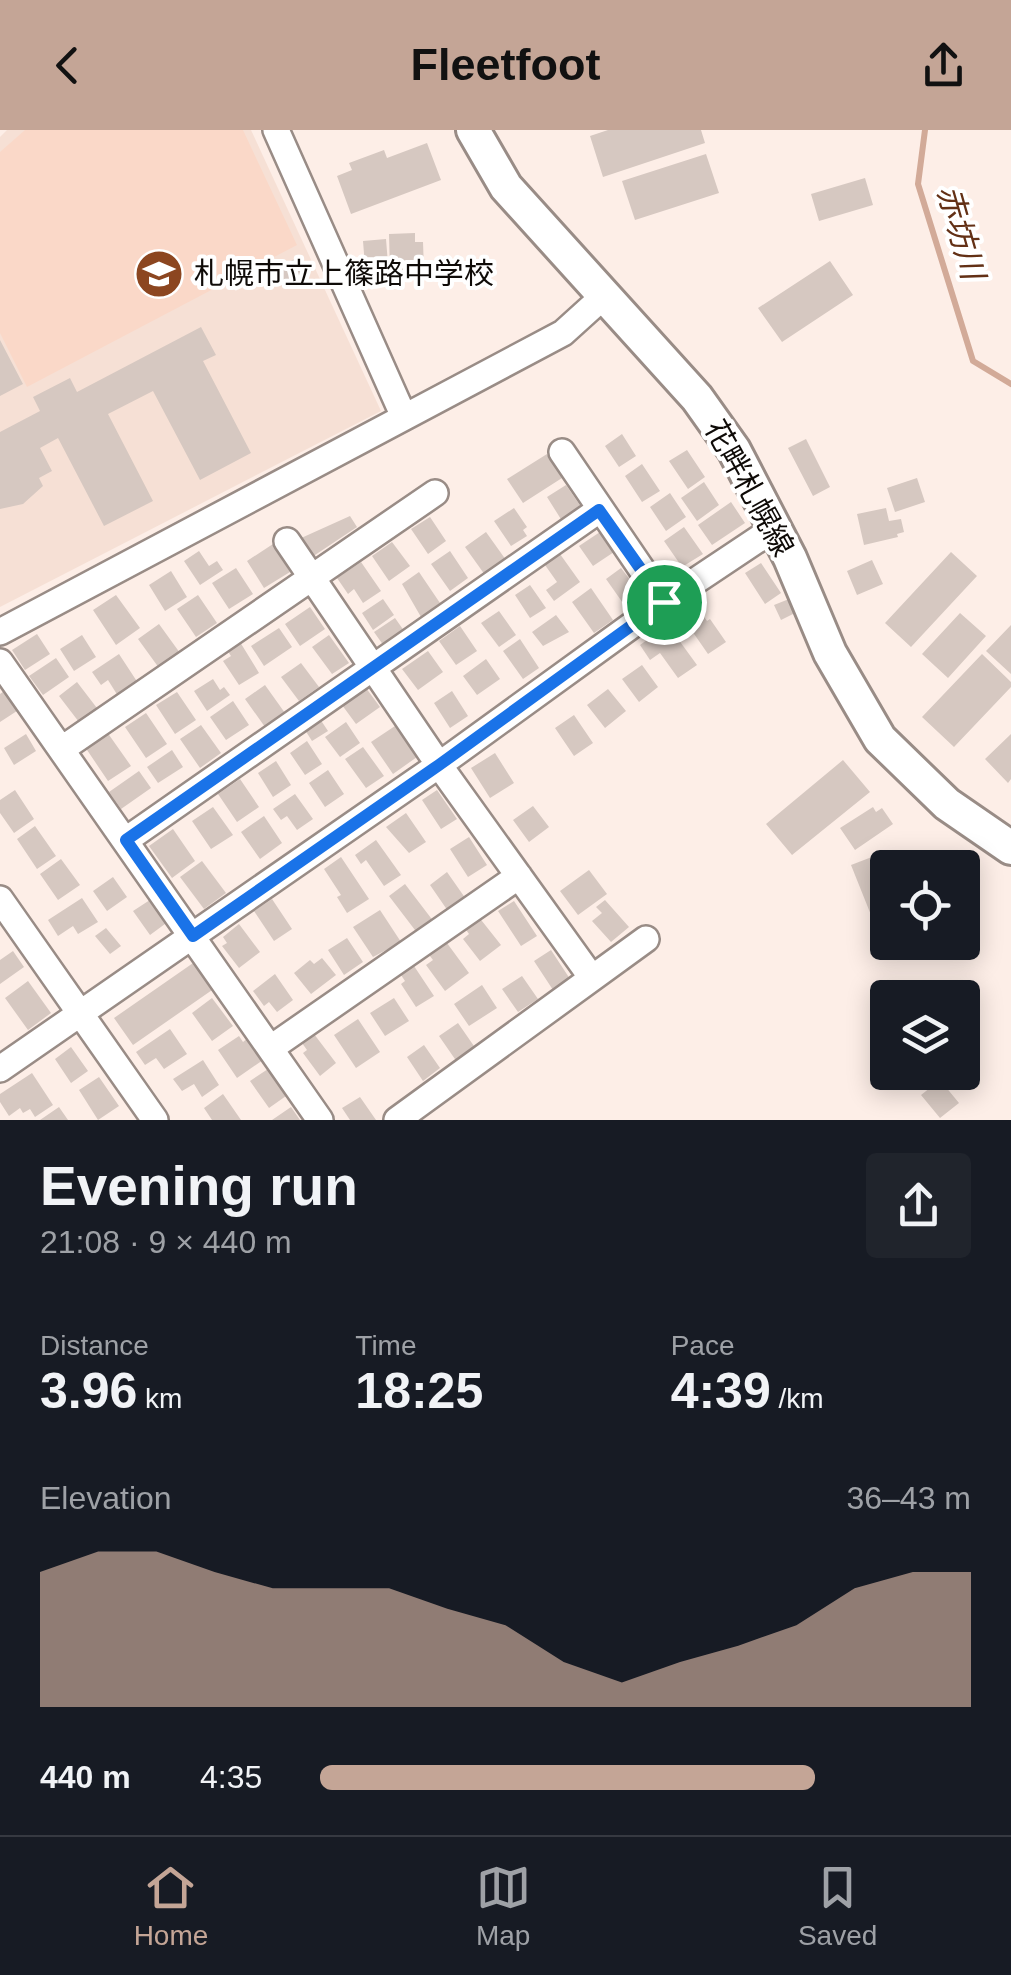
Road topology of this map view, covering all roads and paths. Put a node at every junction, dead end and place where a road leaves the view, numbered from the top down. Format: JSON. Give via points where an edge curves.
{"nodes":[{"id":1,"x":276,"y":130,"type":"edge"},
{"id":2,"x":473,"y":130,"type":"edge"},
{"id":3,"x":606,"y":295,"type":"junction"},
{"id":4,"x":404,"y":417,"type":"junction"},
{"id":5,"x":562,"y":452,"type":"dead end"},
{"id":6,"x":435,"y":493,"type":"dead end"},
{"id":7,"x":599,"y":510,"type":"junction"},
{"id":8,"x":775,"y":528,"type":"junction"},
{"id":9,"x":287,"y":541,"type":"dead end"},
{"id":10,"x":312,"y":577,"type":"junction"},
{"id":11,"x":664,"y":602,"type":"junction"},
{"id":12,"x":0,"y":632,"type":"edge"},
{"id":13,"x":0,"y":662,"type":"edge"},
{"id":14,"x":374,"y":670,"type":"junction"},
{"id":15,"x":62,"y":749,"type":"junction"},
{"id":16,"x":439,"y":765,"type":"junction"},
{"id":17,"x":126,"y":840,"type":"junction"},
{"id":18,"x":1011,"y":848,"type":"edge"},
{"id":19,"x":519,"y":876,"type":"junction"},
{"id":20,"x":0,"y":899,"type":"edge"},
{"id":21,"x":193,"y":936,"type":"junction"},
{"id":22,"x":646,"y":939,"type":"dead end"},
{"id":23,"x":592,"y":978,"type":"junction"},
{"id":24,"x":81,"y":1014,"type":"junction"},
{"id":25,"x":271,"y":1048,"type":"junction"},
{"id":26,"x":0,"y":1069,"type":"edge"},
{"id":27,"x":155,"y":1120,"type":"edge"},
{"id":28,"x":320,"y":1120,"type":"edge"},
{"id":29,"x":397,"y":1120,"type":"edge"}],
"edges":[{"from":1,"to":4,"type":"street"},
{"from":2,"to":3,"type":"main road","name":"花畔札幌線","via":[[506,186]]},
{"from":3,"to":4,"type":"street","via":[[562,333]]},
{"from":3,"to":8,"type":"main road","name":"花畔札幌線","via":[[697,398]]},
{"from":4,"to":12,"type":"street"},
{"from":5,"to":7,"type":"street"},
{"from":6,"to":10,"type":"street"},
{"from":7,"to":11,"type":"street"},
{"from":7,"to":14,"type":"street"},
{"from":8,"to":11,"type":"street"},
{"from":8,"to":18,"type":"main road","name":"花畔札幌線","via":[[830,653],[880,739],[947,804]]},
{"from":9,"to":10,"type":"street"},
{"from":10,"to":14,"type":"street"},
{"from":10,"to":15,"type":"street"},
{"from":11,"to":16,"type":"street"},
{"from":13,"to":15,"type":"street"},
{"from":14,"to":16,"type":"street"},
{"from":14,"to":17,"type":"street"},
{"from":15,"to":17,"type":"street"},
{"from":16,"to":19,"type":"street"},
{"from":16,"to":21,"type":"street"},
{"from":17,"to":21,"type":"street"},
{"from":19,"to":23,"type":"street"},
{"from":19,"to":25,"type":"street"},
{"from":20,"to":24,"type":"street"},
{"from":21,"to":24,"type":"street"},
{"from":21,"to":25,"type":"street"},
{"from":22,"to":23,"type":"street"},
{"from":23,"to":29,"type":"street"},
{"from":24,"to":26,"type":"street"},
{"from":24,"to":27,"type":"street"},
{"from":25,"to":28,"type":"street"}]}
